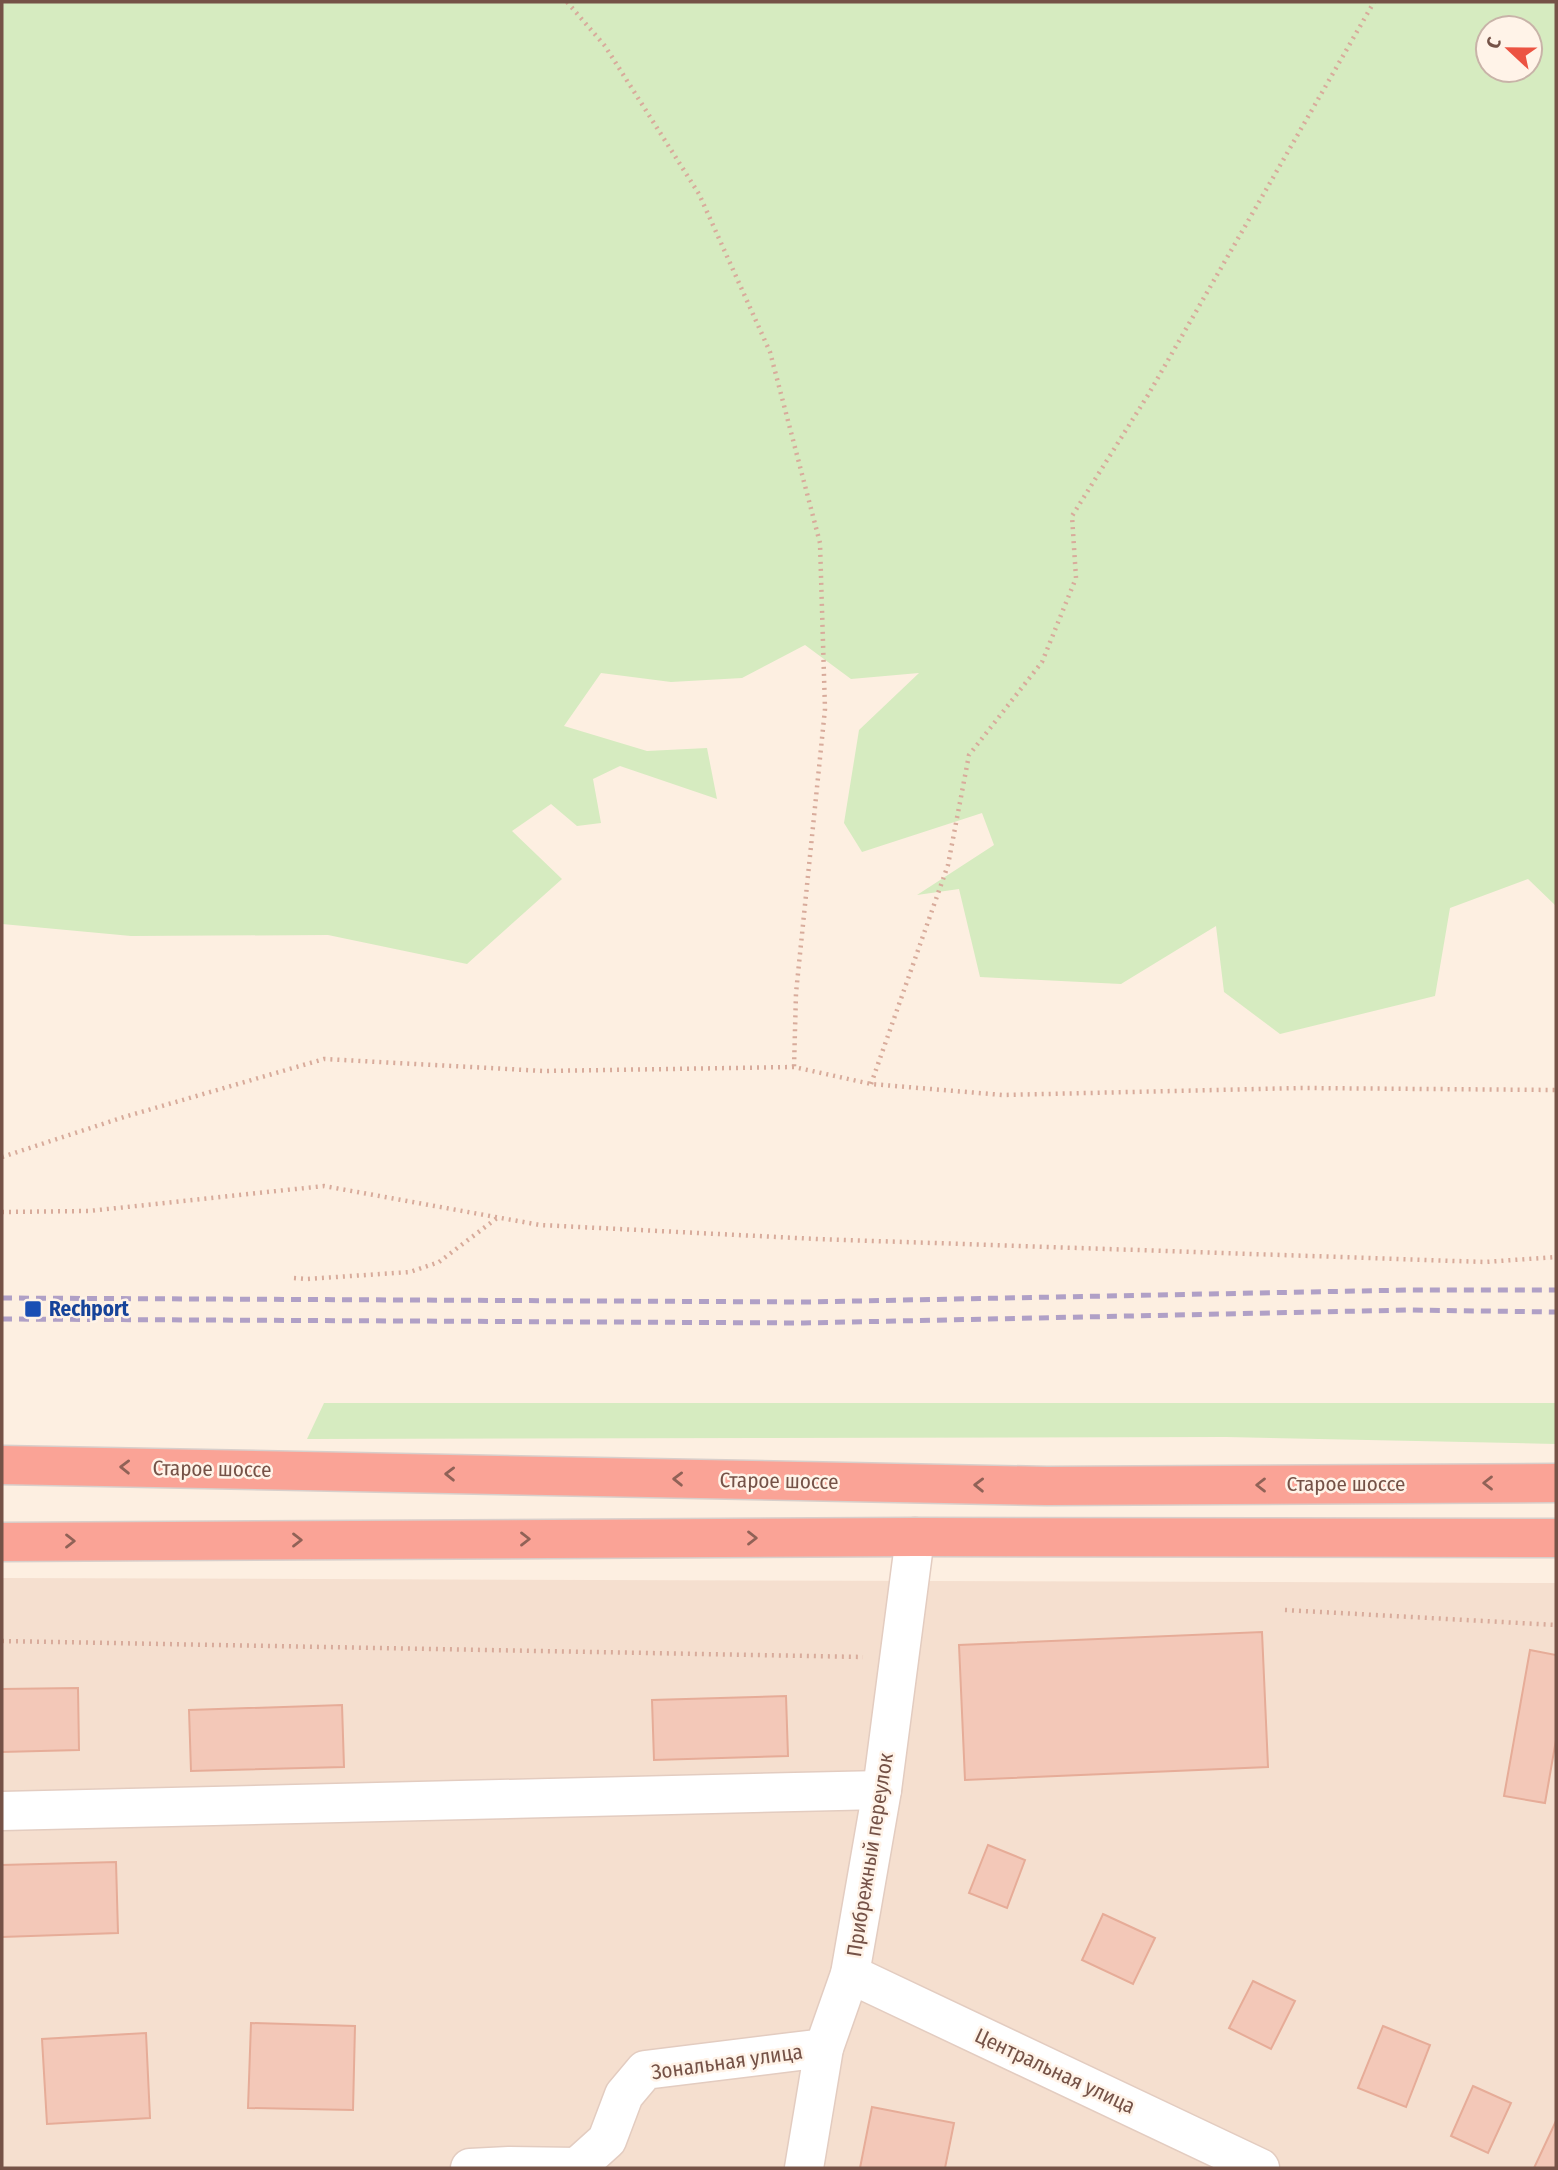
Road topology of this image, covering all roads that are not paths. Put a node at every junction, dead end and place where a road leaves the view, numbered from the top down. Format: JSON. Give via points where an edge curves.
{"nodes":[{"id":1,"x":2,"y":1465,"type":"edge"},
{"id":2,"x":1556,"y":1483,"type":"edge"},
{"id":3,"x":915,"y":1537,"type":"junction"},
{"id":4,"x":1556,"y":1538,"type":"edge"},
{"id":5,"x":2,"y":1542,"type":"edge"},
{"id":6,"x":882,"y":1790,"type":"junction"},
{"id":7,"x":2,"y":1811,"type":"edge"},
{"id":8,"x":850,"y":1974,"type":"junction"},
{"id":9,"x":824,"y":2048,"type":"junction"},
{"id":10,"x":470,"y":2168,"type":"edge"},
{"id":11,"x":804,"y":2168,"type":"edge"},
{"id":12,"x":1260,"y":2168,"type":"edge"}],
"edges":[{"from":2,"to":1,"type":"highway","name":"Старое шоссе","one_way":true,"via":[[1047,1486]]},
{"from":3,"to":4,"type":"highway"},
{"from":5,"to":3,"type":"highway","one_way":true},
{"from":3,"to":6,"type":"street","name":"Прибрежный переулок"},
{"from":6,"to":7,"type":"street"},
{"from":6,"to":8,"type":"street","name":"Прибрежный переулок"},
{"from":8,"to":9,"type":"street","name":"Прибрежный переулок"},
{"from":8,"to":12,"type":"street","name":"Центральная улица"},
{"from":9,"to":10,"type":"street","name":"Зональная улица","via":[[645,2070],[624,2095],[607,2140],[577,2167]]},
{"from":9,"to":11,"type":"street","name":"Прибрежный переулок"}]}
